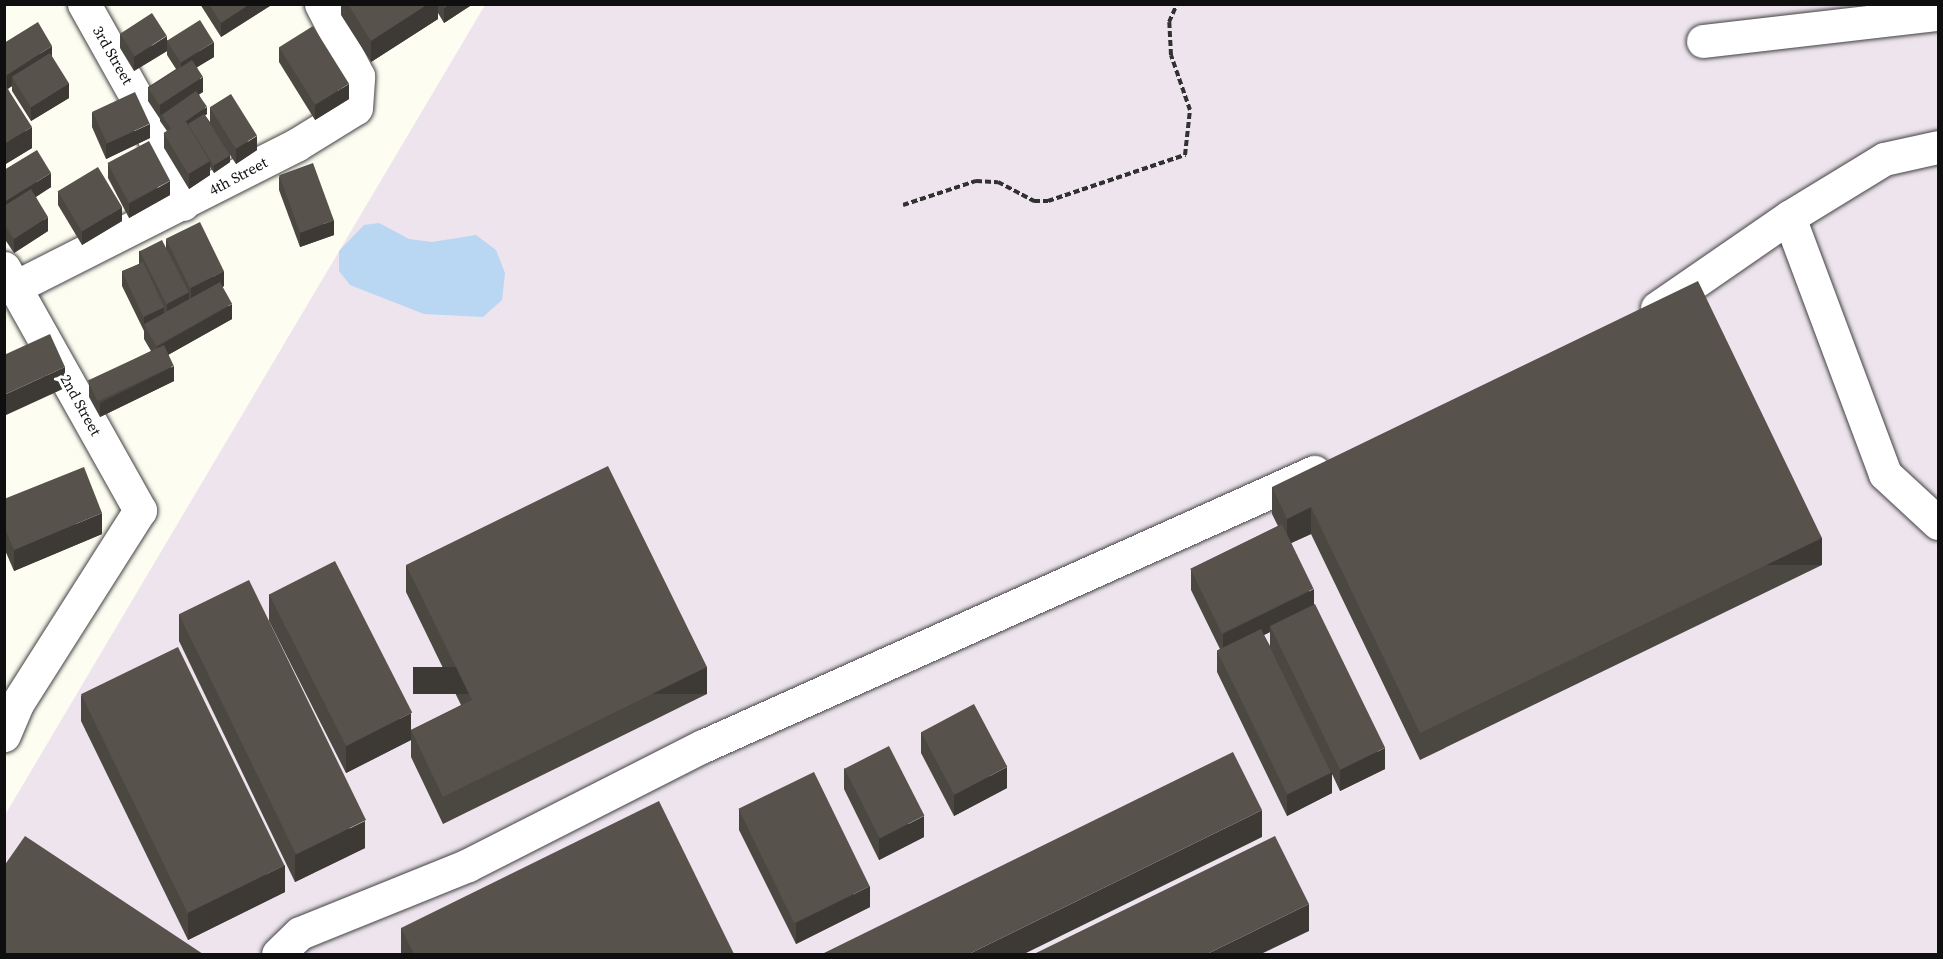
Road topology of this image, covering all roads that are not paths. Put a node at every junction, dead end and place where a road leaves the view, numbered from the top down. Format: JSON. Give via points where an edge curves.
{"nodes":[{"id":1,"x":84,"y":4,"type":"edge"},
{"id":2,"x":321,"y":4,"type":"edge"},
{"id":3,"x":1938,"y":14,"type":"edge"},
{"id":4,"x":1703,"y":41,"type":"dead end"},
{"id":5,"x":1938,"y":147,"type":"edge"},
{"id":6,"x":183,"y":204,"type":"junction"},
{"id":7,"x":1789,"y":217,"type":"junction"},
{"id":8,"x":10,"y":277,"type":"edge"},
{"id":9,"x":1634,"y":324,"type":"edge"},
{"id":10,"x":1344,"y":460,"type":"edge"},
{"id":11,"x":1938,"y":523,"type":"edge"},
{"id":12,"x":4,"y":735,"type":"edge"},
{"id":13,"x":278,"y":954,"type":"edge"}],
"edges":[{"from":1,"to":6,"type":"street","name":"3rd Street","via":[[135,95]]},
{"from":2,"to":6,"type":"street","name":"4th Street","via":[[358,76],[356,108]]},
{"from":3,"to":4,"type":"street"},
{"from":5,"to":7,"type":"street","via":[[1884,159]]},
{"from":6,"to":8,"type":"street","name":"4th Street"},
{"from":7,"to":9,"type":"street"},
{"from":7,"to":11,"type":"street","via":[[1885,474]]},
{"from":8,"to":12,"type":"street","name":"2nd Street","via":[[140,510],[17,704]]},
{"from":10,"to":13,"type":"street","via":[[703,746],[468,865],[300,933]]}]}
